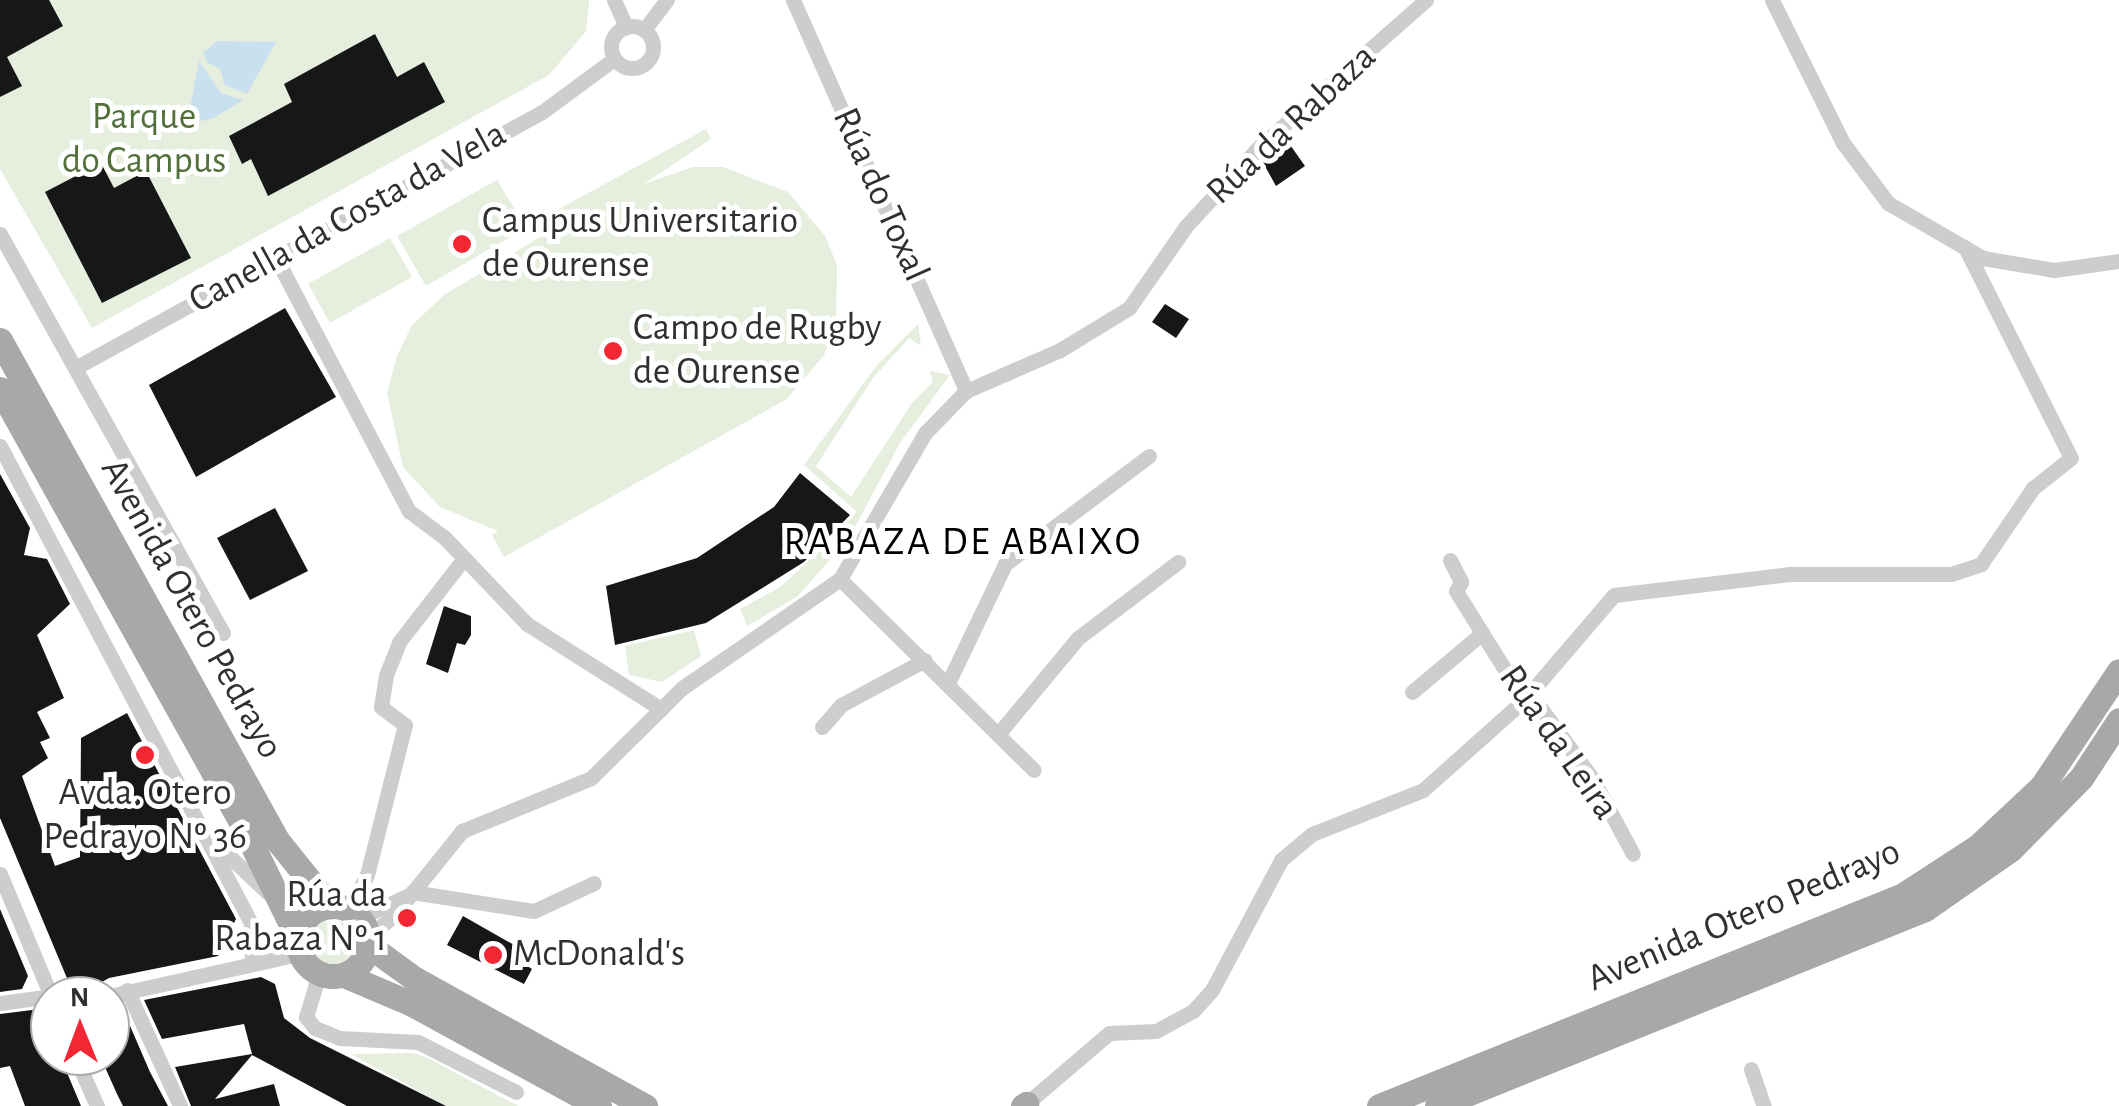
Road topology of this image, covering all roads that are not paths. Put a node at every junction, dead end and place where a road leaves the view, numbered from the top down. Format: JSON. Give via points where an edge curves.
{"nodes":[{"id":1,"x":614,"y":0,"type":"edge"},
{"id":2,"x":667,"y":0,"type":"edge"},
{"id":3,"x":792,"y":0,"type":"edge"},
{"id":4,"x":1426,"y":0,"type":"edge"},
{"id":5,"x":1772,"y":0,"type":"edge"},
{"id":6,"x":626,"y":27,"type":"junction"},
{"id":7,"x":644,"y":30,"type":"junction"},
{"id":8,"x":614,"y":59,"type":"junction"},
{"id":9,"x":0,"y":234,"type":"edge"},
{"id":10,"x":1965,"y":248,"type":"junction"},
{"id":11,"x":276,"y":258,"type":"junction"},
{"id":12,"x":2119,"y":261,"type":"edge"},
{"id":13,"x":0,"y":340,"type":"edge"},
{"id":14,"x":75,"y":368,"type":"junction"},
{"id":15,"x":0,"y":389,"type":"edge"},
{"id":16,"x":966,"y":390,"type":"junction"},
{"id":17,"x":0,"y":446,"type":"edge"},
{"id":18,"x":1149,"y":456,"type":"dead end"},
{"id":19,"x":462,"y":560,"type":"junction"},
{"id":20,"x":1450,"y":560,"type":"dead end"},
{"id":21,"x":1178,"y":562,"type":"dead end"},
{"id":22,"x":840,"y":579,"type":"junction"},
{"id":23,"x":1482,"y":633,"type":"junction"},
{"id":24,"x":223,"y":634,"type":"dead end"},
{"id":25,"x":925,"y":660,"type":"junction"},
{"id":26,"x":2119,"y":671,"type":"edge"},
{"id":27,"x":948,"y":680,"type":"junction"},
{"id":28,"x":1412,"y":692,"type":"dead end"},
{"id":29,"x":1524,"y":700,"type":"junction"},
{"id":30,"x":661,"y":709,"type":"junction"},
{"id":31,"x":2119,"y":720,"type":"edge"},
{"id":32,"x":822,"y":727,"type":"dead end"},
{"id":33,"x":999,"y":733,"type":"junction"},
{"id":34,"x":1034,"y":770,"type":"dead end"},
{"id":35,"x":202,"y":831,"type":"junction"},
{"id":36,"x":1633,"y":854,"type":"dead end"},
{"id":37,"x":0,"y":874,"type":"edge"},
{"id":38,"x":594,"y":884,"type":"dead end"},
{"id":39,"x":409,"y":894,"type":"junction"},
{"id":40,"x":278,"y":900,"type":"junction"},
{"id":41,"x":355,"y":923,"type":"junction"},
{"id":42,"x":298,"y":946,"type":"junction"},
{"id":43,"x":252,"y":964,"type":"junction"},
{"id":44,"x":332,"y":975,"type":"junction"},
{"id":45,"x":43,"y":976,"type":"edge"},
{"id":46,"x":130,"y":989,"type":"edge"},
{"id":47,"x":130,"y":997,"type":"edge"},
{"id":48,"x":30,"y":998,"type":"edge"},
{"id":49,"x":0,"y":1002,"type":"edge"},
{"id":50,"x":1751,"y":1069,"type":"dead end"},
{"id":51,"x":84,"y":1076,"type":"edge"},
{"id":52,"x":516,"y":1092,"type":"dead end"},
{"id":53,"x":1024,"y":1105,"type":"edge"},
{"id":54,"x":97,"y":1106,"type":"edge"},
{"id":55,"x":180,"y":1106,"type":"edge"},
{"id":56,"x":599,"y":1106,"type":"edge"},
{"id":57,"x":645,"y":1106,"type":"edge"},
{"id":58,"x":1379,"y":1106,"type":"edge"},
{"id":59,"x":1437,"y":1106,"type":"edge"},
{"id":60,"x":1764,"y":1106,"type":"edge"}],
"edges":[{"from":1,"to":6,"type":"street"},
{"from":2,"to":7,"type":"street"},
{"from":3,"to":16,"type":"street","name":"Rúa do Toxal"},
{"from":4,"to":16,"type":"street","name":"Rúa da Rabaza","via":[[1258,148],[1187,225],[1130,308],[1060,350]]},
{"from":5,"to":10,"type":"street","via":[[1843,143],[1888,203]]},
{"from":6,"to":7,"type":"street"},
{"from":6,"to":8,"type":"street","via":[[612,40]]},
{"from":7,"to":8,"type":"street","via":[[652,40],[649,60],[631,68]]},
{"from":8,"to":11,"type":"street","name":"Canella da Costa da Vela","via":[[542,112]]},
{"from":9,"to":14,"type":"street"},
{"from":10,"to":12,"type":"street","via":[[1983,258],[2054,270]]},
{"from":10,"to":29,"type":"street","via":[[2071,458],[2033,488],[1981,564],[1951,574],[1790,574],[1614,594]]},
{"from":11,"to":14,"type":"street","name":"Canella da Costa da Vela"},
{"from":11,"to":19,"type":"street","via":[[360,410],[382,470],[409,512]]},
{"from":13,"to":41,"type":"main road","name":"Avenida Otero Pedrayo","via":[[262,816]]},
{"from":14,"to":24,"type":"street"},
{"from":15,"to":40,"type":"main road","name":"Avenida Otero Pedrayo"},
{"from":16,"to":22,"type":"street","name":"Rúa da Rabaza","via":[[925,433]]},
{"from":17,"to":35,"type":"street","name":"Avenida Otero Pedrayo"},
{"from":18,"to":27,"type":"street","via":[[1004,564]]},
{"from":19,"to":30,"type":"street","via":[[526,624]]},
{"from":19,"to":41,"type":"street","via":[[399,642],[386,674],[380,708],[405,725]]},
{"from":20,"to":23,"type":"street","name":"Rúa da Leira","via":[[1461,582],[1456,591]]},
{"from":21,"to":33,"type":"street","via":[[1078,638]]},
{"from":22,"to":25,"type":"street"},
{"from":22,"to":30,"type":"street","name":"Rúa da Rabaza"},
{"from":23,"to":28,"type":"street","name":"Rúa da Leira"},
{"from":23,"to":29,"type":"street","name":"Rúa da Leira"},
{"from":25,"to":27,"type":"street"},
{"from":25,"to":32,"type":"street","via":[[841,706]]},
{"from":26,"to":58,"type":"main road","name":"Avenida Otero Pedrayo","via":[[2042,786],[1977,846],[1903,895]]},
{"from":27,"to":33,"type":"street"},
{"from":29,"to":36,"type":"street","name":"Rúa da Leira","via":[[1542,710],[1592,778]]},
{"from":29,"to":53,"type":"street","via":[[1423,790],[1312,834],[1281,860],[1212,990],[1193,1011],[1156,1032],[1109,1033]]},
{"from":30,"to":39,"type":"street","name":"Rúa da Rabaza","via":[[590,778],[462,832]]},
{"from":31,"to":59,"type":"main road","name":"Avenida Otero Pedrayo","via":[[2081,778],[2011,849],[1924,909]]},
{"from":33,"to":34,"type":"street"},
{"from":35,"to":40,"type":"street","name":"Avenida Otero Pedrayo"},
{"from":35,"to":43,"type":"street","name":"Avenida Otero Pedrayo","via":[[251,922]]},
{"from":37,"to":45,"type":"street"},
{"from":38,"to":39,"type":"street","via":[[534,911]]},
{"from":39,"to":41,"type":"street"},
{"from":40,"to":42,"type":"main road","name":"Avenida Otero Pedrayo"},
{"from":41,"to":42,"type":"main road","via":[[306,917]]},
{"from":41,"to":44,"type":"main road","via":[[361,964]]},
{"from":41,"to":57,"type":"main road","name":"Avenida Otero Pedrayo","via":[[415,979]]},
{"from":42,"to":43,"type":"street"},
{"from":42,"to":44,"type":"main road","name":"Avenida Otero Pedrayo"},
{"from":43,"to":46,"type":"street"},
{"from":44,"to":52,"type":"street","via":[[306,1017],[315,1028],[340,1038],[418,1042]]},
{"from":44,"to":56,"type":"main road","via":[[412,1004]]},
{"from":47,"to":55,"type":"street"},
{"from":48,"to":49,"type":"street"},
{"from":50,"to":60,"type":"street"},
{"from":51,"to":54,"type":"street"}]}
